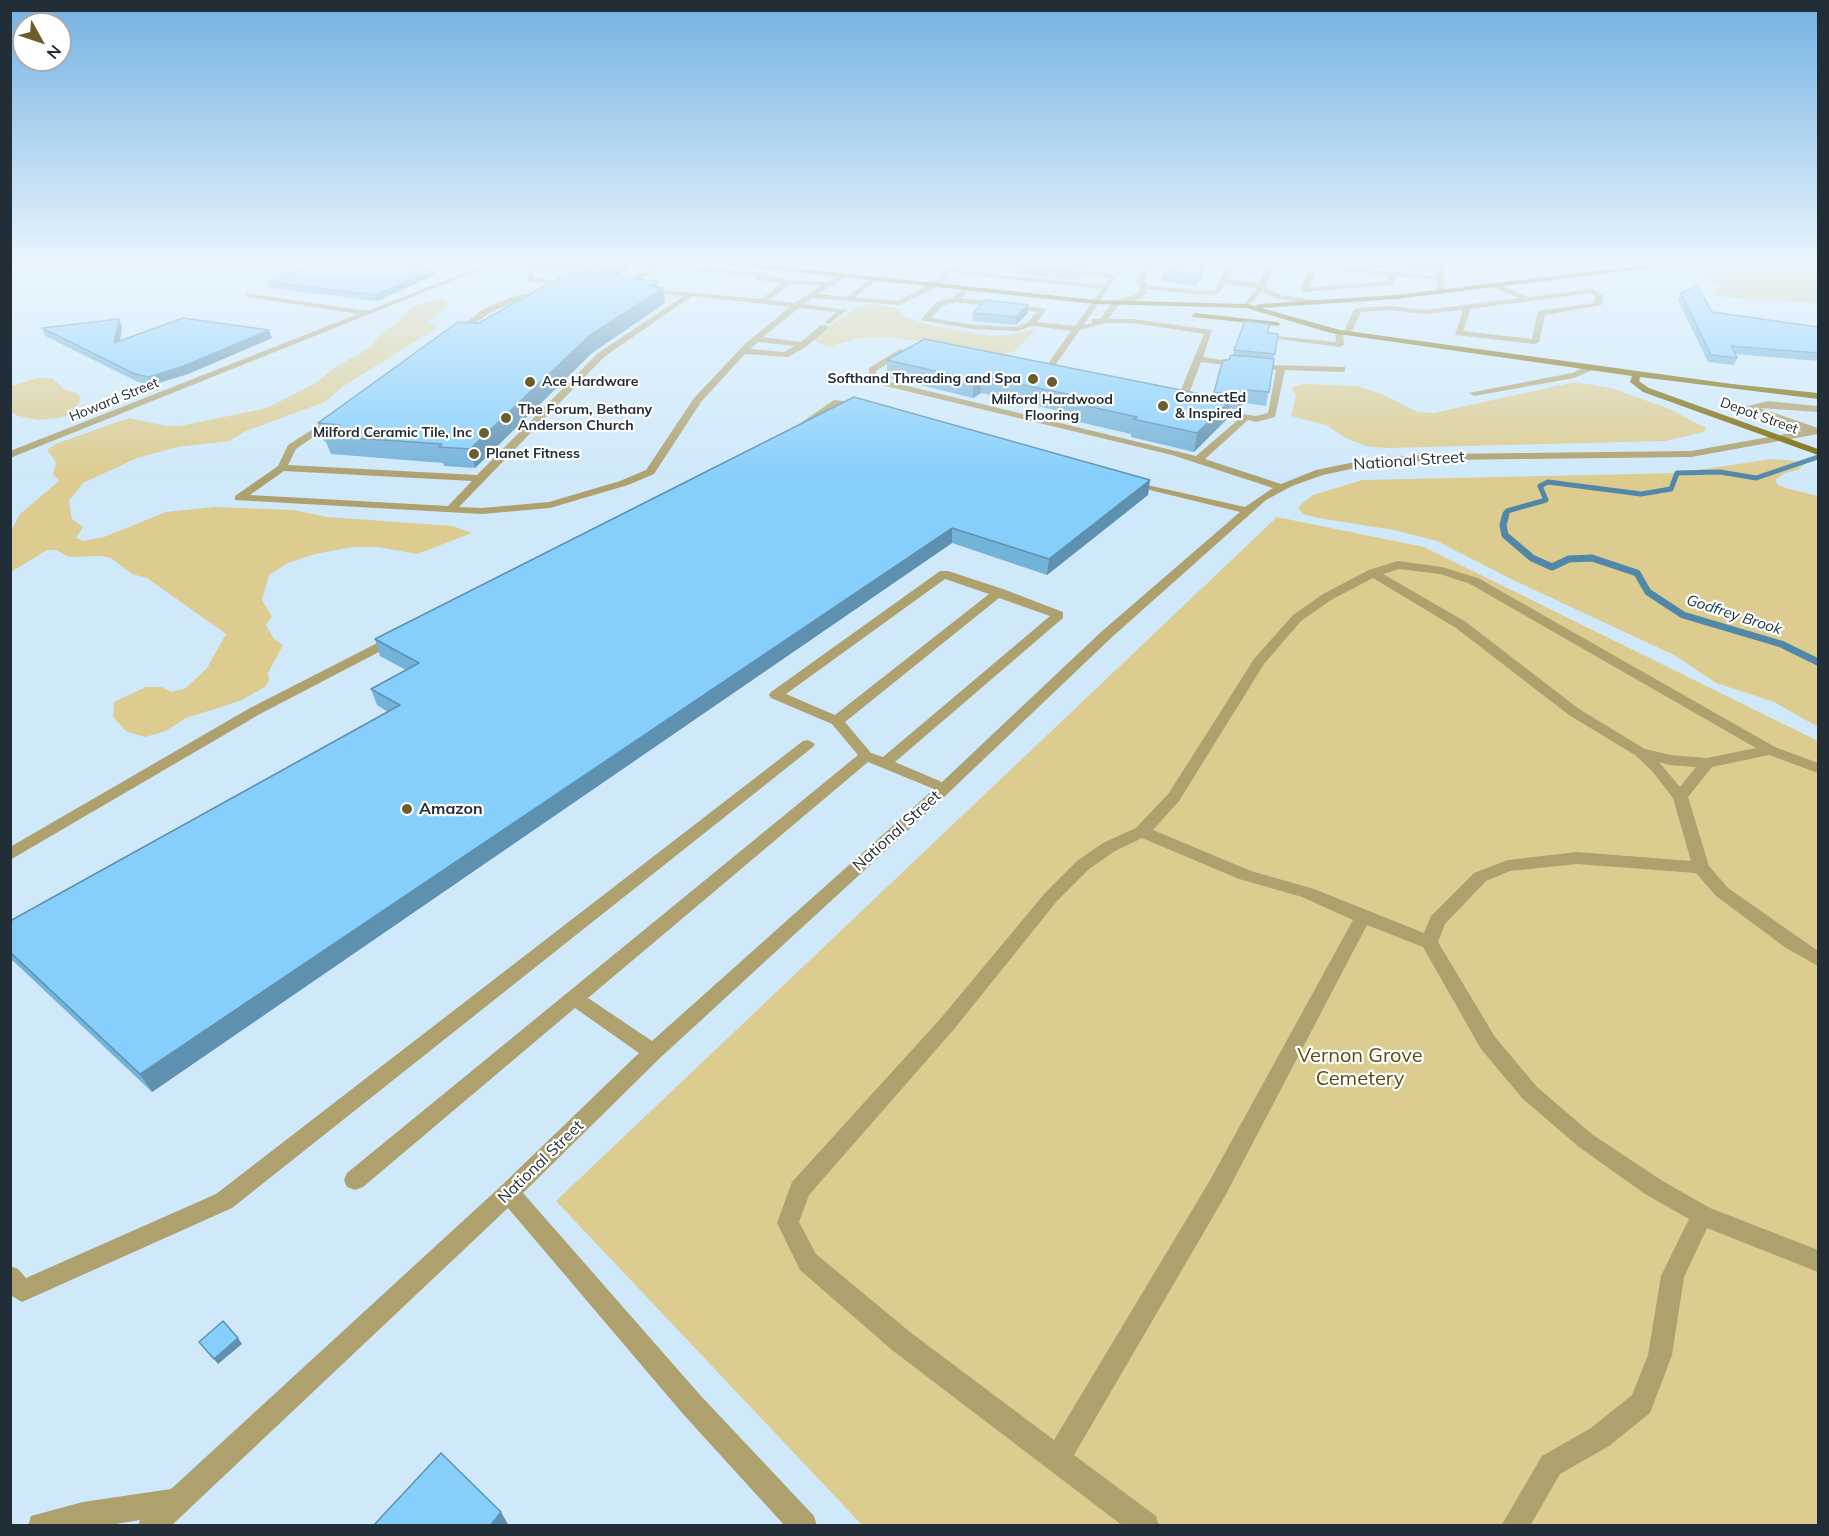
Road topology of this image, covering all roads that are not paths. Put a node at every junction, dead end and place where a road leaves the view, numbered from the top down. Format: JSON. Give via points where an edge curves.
{"nodes":[{"id":1,"x":315,"y":335,"type":"edge"},
{"id":2,"x":454,"y":335,"type":"edge"},
{"id":3,"x":631,"y":335,"type":"edge"},
{"id":4,"x":761,"y":335,"type":"edge"},
{"id":5,"x":814,"y":335,"type":"edge"},
{"id":6,"x":1071,"y":335,"type":"edge"},
{"id":7,"x":1208,"y":335,"type":"edge"},
{"id":8,"x":1342,"y":335,"type":"edge"},
{"id":9,"x":1362,"y":335,"type":"edge"},
{"id":10,"x":1472,"y":335,"type":"edge"},
{"id":11,"x":1536,"y":335,"type":"edge"},
{"id":12,"x":451,"y":337,"type":"edge"},
{"id":13,"x":1275,"y":338,"type":"edge"},
{"id":14,"x":756,"y":339,"type":"junction"},
{"id":15,"x":803,"y":345,"type":"junction"},
{"id":16,"x":911,"y":347,"type":"edge"},
{"id":17,"x":743,"y":351,"type":"junction"},
{"id":18,"x":1197,"y":360,"type":"junction"},
{"id":19,"x":1254,"y":366,"type":"edge"},
{"id":20,"x":1265,"y":367,"type":"edge"},
{"id":21,"x":1592,"y":367,"type":"junction"},
{"id":22,"x":1281,"y":368,"type":"junction"},
{"id":23,"x":1342,"y":369,"type":"dead end"},
{"id":24,"x":1637,"y":373,"type":"junction"},
{"id":25,"x":1055,"y":377,"type":"edge"},
{"id":26,"x":1670,"y":378,"type":"junction"},
{"id":27,"x":1646,"y":390,"type":"junction"},
{"id":28,"x":1474,"y":393,"type":"dead end"},
{"id":29,"x":1818,"y":396,"type":"edge"},
{"id":30,"x":1690,"y":405,"type":"junction"},
{"id":31,"x":1190,"y":406,"type":"edge"},
{"id":32,"x":875,"y":409,"type":"edge"},
{"id":33,"x":1201,"y":409,"type":"edge"},
{"id":34,"x":1818,"y":409,"type":"edge"},
{"id":35,"x":340,"y":414,"type":"edge"},
{"id":36,"x":1245,"y":418,"type":"junction"},
{"id":37,"x":1816,"y":431,"type":"edge"},
{"id":38,"x":1778,"y":437,"type":"junction"},
{"id":39,"x":781,"y":438,"type":"edge"},
{"id":40,"x":1815,"y":451,"type":"edge"},
{"id":41,"x":10,"y":455,"type":"edge"},
{"id":42,"x":1198,"y":460,"type":"junction"},
{"id":43,"x":282,"y":468,"type":"junction"},
{"id":44,"x":1111,"y":477,"type":"edge"},
{"id":45,"x":480,"y":478,"type":"junction"},
{"id":46,"x":1283,"y":488,"type":"junction"},
{"id":47,"x":451,"y":509,"type":"junction"},
{"id":48,"x":1245,"y":510,"type":"junction"},
{"id":49,"x":1373,"y":573,"type":"junction"},
{"id":50,"x":999,"y":592,"type":"junction"},
{"id":51,"x":411,"y":630,"type":"edge"},
{"id":52,"x":837,"y":721,"type":"junction"},
{"id":53,"x":808,"y":744,"type":"dead end"},
{"id":54,"x":1770,"y":750,"type":"junction"},
{"id":55,"x":1640,"y":752,"type":"junction"},
{"id":56,"x":866,"y":756,"type":"junction"},
{"id":57,"x":1707,"y":763,"type":"junction"},
{"id":58,"x":885,"y":764,"type":"junction"},
{"id":59,"x":1818,"y":768,"type":"edge"},
{"id":60,"x":944,"y":788,"type":"junction"},
{"id":61,"x":1680,"y":797,"type":"junction"},
{"id":62,"x":1142,"y":832,"type":"junction"},
{"id":63,"x":10,"y":855,"type":"edge"},
{"id":64,"x":1701,"y":868,"type":"junction"},
{"id":65,"x":1363,"y":917,"type":"junction"},
{"id":66,"x":1429,"y":942,"type":"junction"},
{"id":67,"x":1818,"y":959,"type":"edge"},
{"id":68,"x":574,"y":998,"type":"junction"},
{"id":69,"x":653,"y":1052,"type":"junction"},
{"id":70,"x":355,"y":1180,"type":"dead end"},
{"id":71,"x":509,"y":1192,"type":"junction"},
{"id":72,"x":1702,"y":1215,"type":"junction"},
{"id":73,"x":1818,"y":1261,"type":"edge"},
{"id":74,"x":10,"y":1277,"type":"edge"},
{"id":75,"x":1057,"y":1459,"type":"junction"},
{"id":76,"x":176,"y":1502,"type":"junction"},
{"id":77,"x":41,"y":1526,"type":"edge"},
{"id":78,"x":151,"y":1526,"type":"edge"},
{"id":79,"x":804,"y":1526,"type":"edge"},
{"id":80,"x":1146,"y":1526,"type":"edge"},
{"id":81,"x":1514,"y":1526,"type":"edge"}],
"edges":[{"from":1,"to":41,"type":"street","name":"Howard Street"},
{"from":2,"to":12,"type":"street"},
{"from":3,"to":45,"type":"street","via":[[601,355]]},
{"from":4,"to":14,"type":"street"},
{"from":5,"to":15,"type":"street"},
{"from":6,"to":25,"type":"street","via":[[1040,374]]},
{"from":7,"to":18,"type":"street"},
{"from":8,"to":13,"type":"street","via":[[1340,345]]},
{"from":9,"to":21,"type":"main road"},
{"from":10,"to":11,"type":"street","via":[[1535,342]]},
{"from":14,"to":15,"type":"street"},
{"from":14,"to":17,"type":"street"},
{"from":15,"to":17,"type":"street","via":[[785,355]]},
{"from":16,"to":42,"type":"street","via":[[872,370],[872,377]]},
{"from":17,"to":47,"type":"street","via":[[697,400],[650,472],[550,505],[482,511]]},
{"from":18,"to":19,"type":"street"},
{"from":18,"to":31,"type":"street","via":[[1175,403]]},
{"from":20,"to":22,"type":"street"},
{"from":21,"to":24,"type":"main road"},
{"from":21,"to":27,"type":"main road","name":"Depot Street"},
{"from":21,"to":28,"type":"street","via":[[1574,375]]},
{"from":22,"to":23,"type":"street"},
{"from":22,"to":36,"type":"street","via":[[1272,415]]},
{"from":24,"to":26,"type":"main road"},
{"from":24,"to":27,"type":"main road","via":[[1634,382]]},
{"from":26,"to":29,"type":"main road"},
{"from":26,"to":30,"type":"main road","name":"Depot Street","via":[[1674,394]]},
{"from":27,"to":30,"type":"main road","name":"Depot Street"},
{"from":30,"to":38,"type":"main road","name":"Depot Street"},
{"from":32,"to":39,"type":"street","via":[[834,403]]},
{"from":33,"to":36,"type":"street"},
{"from":34,"to":37,"type":"street","via":[[1768,404],[1749,407]]},
{"from":35,"to":43,"type":"street","via":[[292,447]]},
{"from":36,"to":42,"type":"street"},
{"from":37,"to":38,"type":"street","name":"National Street"},
{"from":38,"to":40,"type":"main road","name":"Depot Street"},
{"from":38,"to":46,"type":"street","name":"National Street","via":[[1691,454],[1400,459],[1340,467]]},
{"from":42,"to":46,"type":"street"},
{"from":43,"to":45,"type":"street"},
{"from":43,"to":47,"type":"street","via":[[239,498]]},
{"from":44,"to":48,"type":"street"},
{"from":45,"to":47,"type":"street"},
{"from":46,"to":48,"type":"street","name":"National Street"},
{"from":48,"to":60,"type":"street","name":"National Street"},
{"from":49,"to":54,"type":"street","via":[[1398,565],[1418,566],[1474,581]]},
{"from":49,"to":55,"type":"street","via":[[1461,625],[1574,712]]},
{"from":49,"to":62,"type":"street","via":[[1297,618],[1259,662],[1200,759]]},
{"from":50,"to":52,"type":"street"},
{"from":50,"to":52,"type":"street","via":[[944,574],[776,695]]},
{"from":50,"to":58,"type":"street","via":[[1059,615]]},
{"from":51,"to":63,"type":"street","via":[[255,711]]},
{"from":52,"to":56,"type":"street"},
{"from":53,"to":74,"type":"street","via":[[224,1201],[22,1292]]},
{"from":54,"to":57,"type":"street"},
{"from":54,"to":59,"type":"street"},
{"from":55,"to":57,"type":"street","via":[[1670,760]]},
{"from":55,"to":61,"type":"street"},
{"from":56,"to":58,"type":"street"},
{"from":56,"to":68,"type":"street"},
{"from":57,"to":61,"type":"street"},
{"from":58,"to":60,"type":"street"},
{"from":60,"to":69,"type":"street","name":"National Street"},
{"from":61,"to":64,"type":"street"},
{"from":62,"to":65,"type":"street","via":[[1245,875],[1308,893]]},
{"from":62,"to":75,"type":"street","via":[[1109,847],[1051,897],[948,1023],[800,1189],[788,1223],[808,1262],[901,1341]]},
{"from":64,"to":66,"type":"street","via":[[1577,858],[1508,866],[1480,877],[1459,896],[1437,921]]},
{"from":64,"to":67,"type":"street","via":[[1722,892]]},
{"from":65,"to":66,"type":"street"},
{"from":65,"to":75,"type":"street","via":[[1217,1189]]},
{"from":66,"to":72,"type":"street","via":[[1488,1043],[1530,1093],[1586,1142]]},
{"from":68,"to":69,"type":"street"},
{"from":68,"to":70,"type":"street"},
{"from":69,"to":71,"type":"street","name":"National Street"},
{"from":71,"to":76,"type":"street","name":"National Street"},
{"from":71,"to":79,"type":"street","via":[[692,1406]]},
{"from":72,"to":73,"type":"street"},
{"from":72,"to":81,"type":"street","via":[[1673,1276],[1660,1356],[1641,1404],[1600,1437],[1551,1465]]},
{"from":75,"to":80,"type":"street"},
{"from":76,"to":77,"type":"street","via":[[83,1515]]},
{"from":76,"to":78,"type":"street","name":"National Street"}]}
